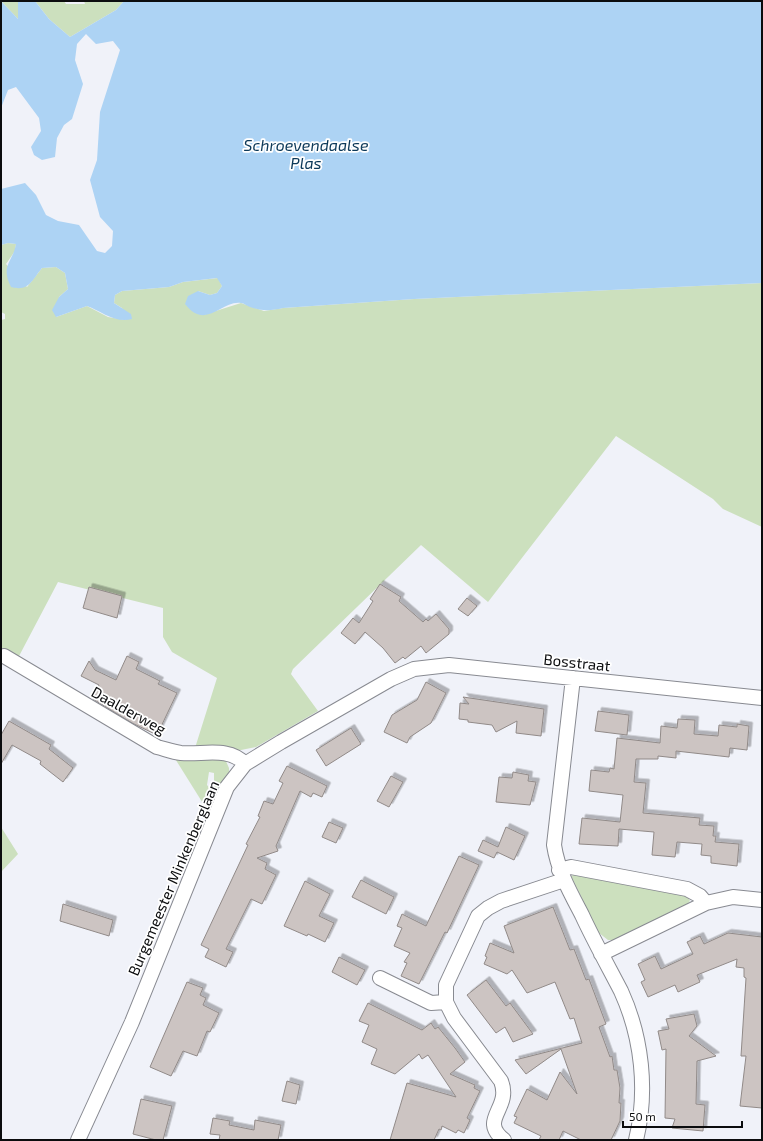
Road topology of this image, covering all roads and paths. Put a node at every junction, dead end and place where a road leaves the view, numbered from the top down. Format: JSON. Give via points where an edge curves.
{"nodes":[{"id":1,"x":4,"y":656,"type":"dead end"},
{"id":2,"x":573,"y":678,"type":"junction"},
{"id":3,"x":391,"y":679,"type":"joint"},
{"id":4,"x":762,"y":698,"type":"edge"},
{"id":5,"x":245,"y":764,"type":"junction"},
{"id":6,"x":562,"y":875,"type":"junction"},
{"id":7,"x":762,"y":900,"type":"edge"},
{"id":8,"x":706,"y":903,"type":"junction"},
{"id":9,"x":601,"y":954,"type":"junction"},
{"id":10,"x":380,"y":978,"type":"dead end"},
{"id":11,"x":446,"y":1002,"type":"junction"},
{"id":12,"x":78,"y":1140,"type":"edge"},
{"id":13,"x":504,"y":1140,"type":"edge"},
{"id":14,"x":636,"y":1140,"type":"edge"}],
"edges":[{"from":1,"to":5,"type":"street","name":"Daalderweg","via":[[157,747],[181,753],[222,753],[239,757]]},
{"from":2,"to":3,"type":"street","name":"Bosstraat","via":[[449,665],[414,668]]},
{"from":2,"to":4,"type":"street","name":"Bosstraat"},
{"from":2,"to":6,"type":"street","via":[[554,845]]},
{"from":3,"to":5,"type":"street","name":"Burgemeester Minkenberglaan"},
{"from":5,"to":12,"type":"street","name":"Burgemeester Minkenberglaan","via":[[227,787],[132,1022]]},
{"from":6,"to":8,"type":"street","via":[[571,867],[687,889],[700,896]]},
{"from":6,"to":9,"type":"street"},
{"from":6,"to":11,"type":"street","via":[[501,901],[478,916],[446,985]]},
{"from":7,"to":8,"type":"street","via":[[733,897]]},
{"from":8,"to":9,"type":"street"},
{"from":9,"to":14,"type":"street","via":[[621,992],[633,1022],[639,1049],[642,1079]]},
{"from":10,"to":11,"type":"street","via":[[431,1003]]},
{"from":11,"to":13,"type":"street","via":[[454,1018],[501,1081],[504,1090],[503,1100],[493,1121],[494,1128]]}]}
